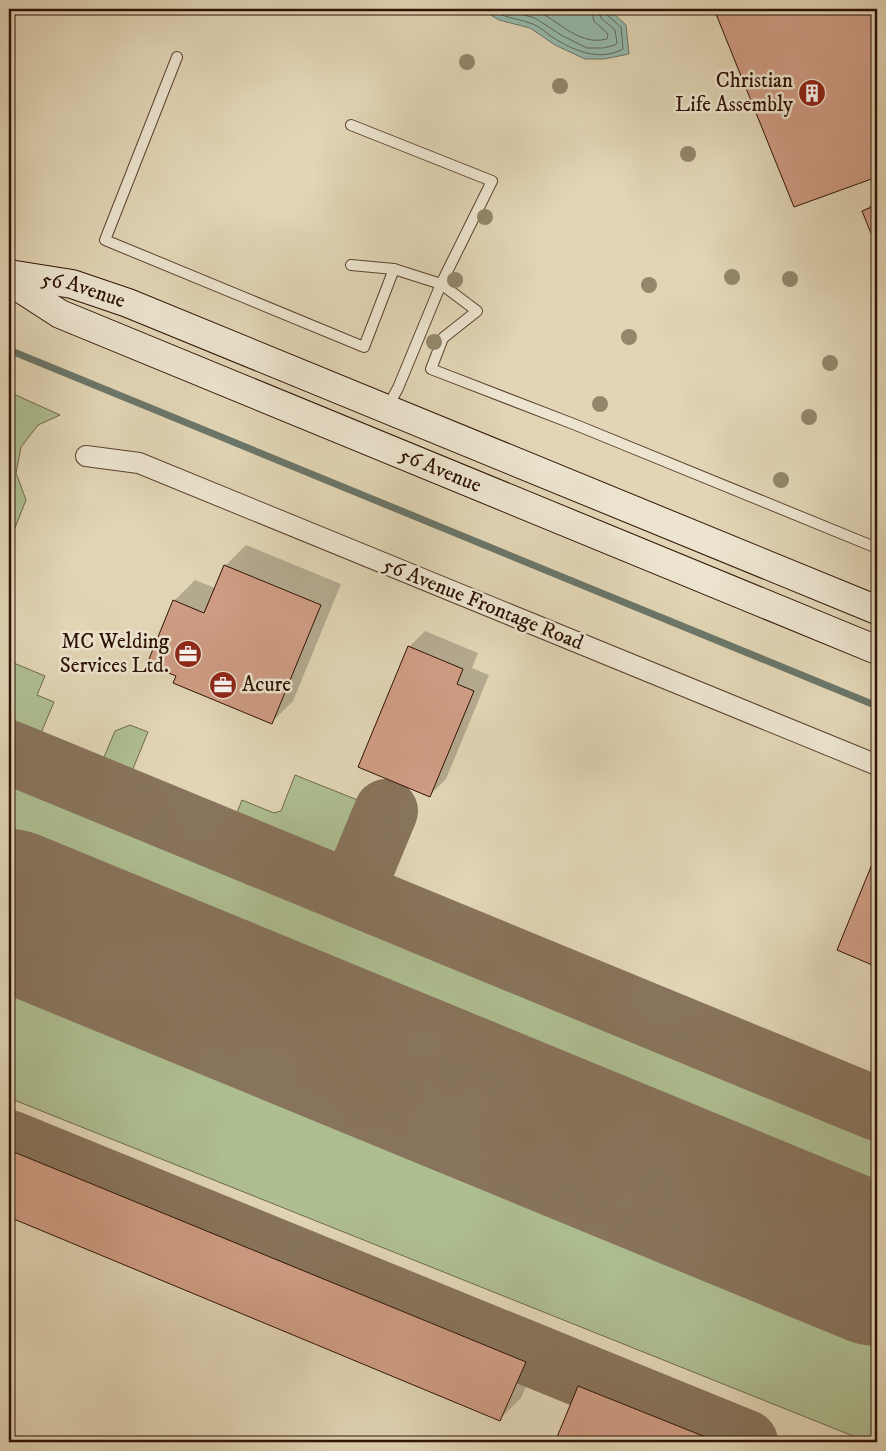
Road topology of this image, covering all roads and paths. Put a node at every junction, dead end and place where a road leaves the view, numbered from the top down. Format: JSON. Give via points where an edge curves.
{"nodes":[{"id":1,"x":177,"y":57,"type":"dead end"},
{"id":2,"x":351,"y":125,"type":"dead end"},
{"id":3,"x":351,"y":265,"type":"dead end"},
{"id":4,"x":394,"y":269,"type":"junction"},
{"id":5,"x":9,"y":274,"type":"edge"},
{"id":6,"x":9,"y":281,"type":"edge"},
{"id":7,"x":442,"y":284,"type":"junction"},
{"id":8,"x":386,"y":409,"type":"junction"},
{"id":9,"x":354,"y":435,"type":"junction"},
{"id":10,"x":86,"y":456,"type":"dead end"},
{"id":11,"x":877,"y":548,"type":"edge"},
{"id":12,"x":877,"y":610,"type":"edge"},
{"id":13,"x":877,"y":650,"type":"edge"},
{"id":14,"x":877,"y":765,"type":"edge"}],
"edges":[{"from":1,"to":4,"type":"lane","via":[[105,240],[364,347]]},
{"from":2,"to":7,"type":"lane","via":[[492,181]]},
{"from":3,"to":4,"type":"lane"},
{"from":4,"to":7,"type":"lane"},
{"from":5,"to":8,"type":"main road","name":"56 Avenue","via":[[72,284],[128,303]]},
{"from":6,"to":9,"type":"main road","name":"56 Avenue","via":[[60,314]]},
{"from":7,"to":8,"type":"lane"},
{"from":7,"to":11,"type":"lane","via":[[477,311],[443,338],[431,369]]},
{"from":8,"to":9,"type":"main road"},
{"from":8,"to":12,"type":"main road","name":"56 Avenue"},
{"from":9,"to":13,"type":"main road","name":"56 Avenue"},
{"from":10,"to":14,"type":"street","name":"56 Avenue Frontage Road","via":[[139,463]]}]}
